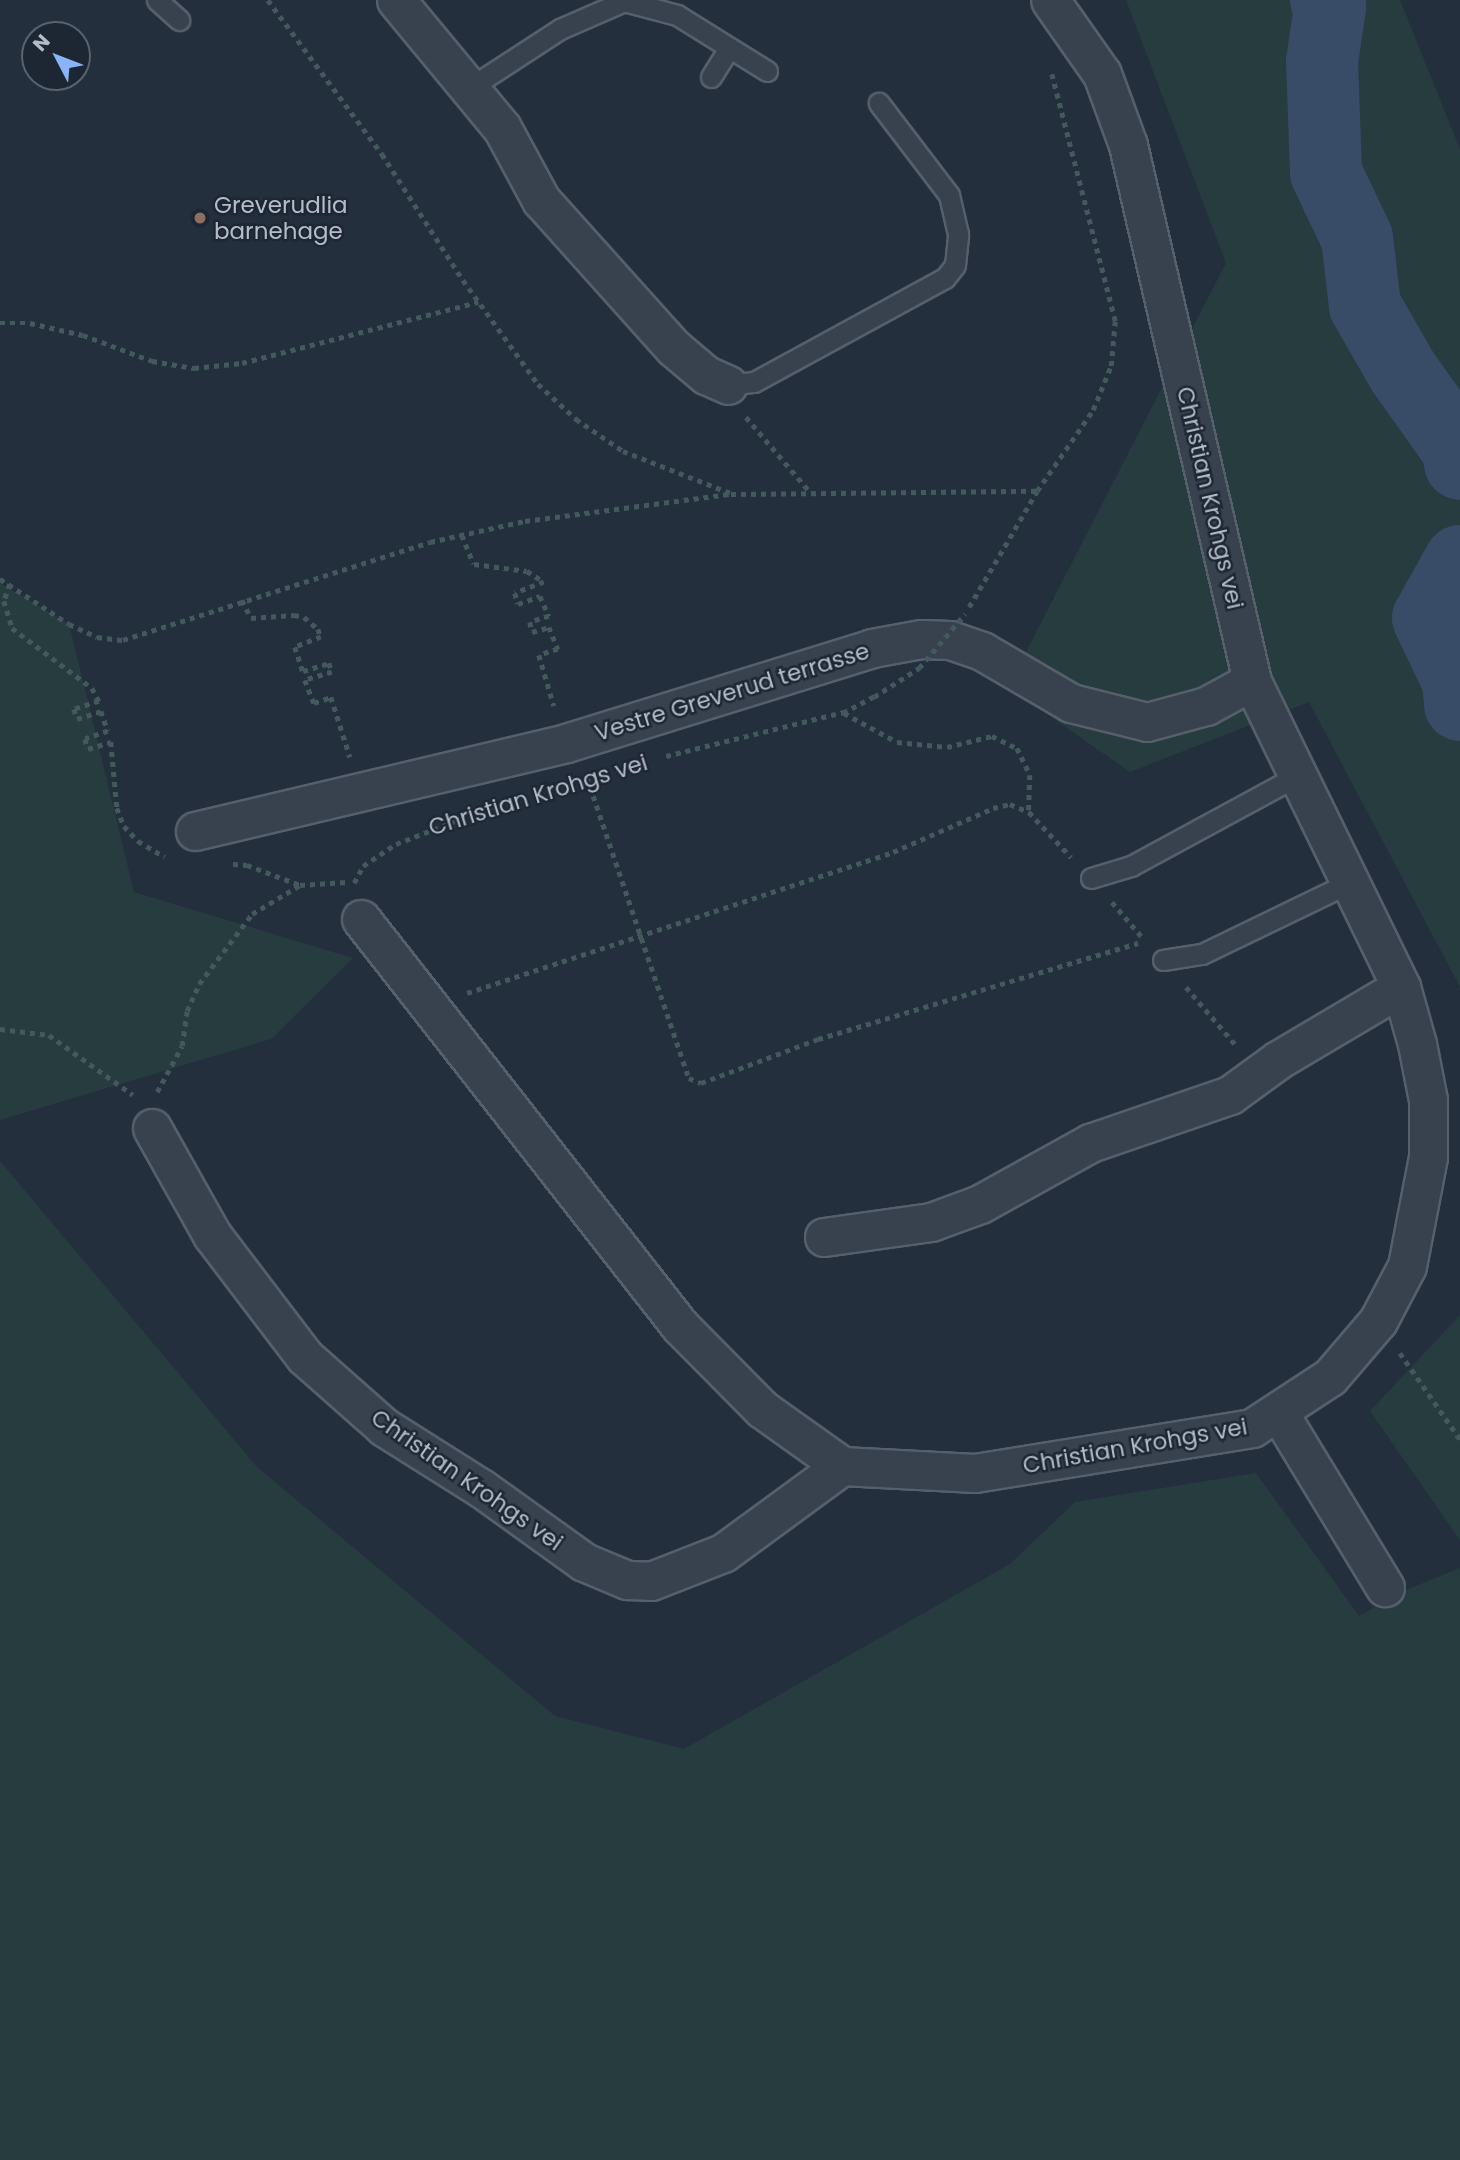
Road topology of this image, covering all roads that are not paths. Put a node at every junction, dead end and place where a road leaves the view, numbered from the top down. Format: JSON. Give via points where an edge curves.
{"nodes":[{"id":1,"x":157,"y":0,"type":"edge"},
{"id":2,"x":396,"y":0,"type":"edge"},
{"id":3,"x":1050,"y":0,"type":"edge"},
{"id":4,"x":179,"y":20,"type":"dead end"},
{"id":5,"x":729,"y":48,"type":"junction"},
{"id":6,"x":767,"y":71,"type":"dead end"},
{"id":7,"x":711,"y":77,"type":"dead end"},
{"id":8,"x":471,"y":87,"type":"junction"},
{"id":9,"x":878,"y":103,"type":"dead end"},
{"id":10,"x":729,"y":386,"type":"joint"},
{"id":11,"x":1252,"y":681,"type":"junction"},
{"id":12,"x":1297,"y":776,"type":"junction"},
{"id":13,"x":195,"y":831,"type":"dead end"},
{"id":14,"x":1091,"y":878,"type":"road end"},
{"id":15,"x":1347,"y":884,"type":"junction"},
{"id":16,"x":361,"y":919,"type":"road end"},
{"id":17,"x":1163,"y":960,"type":"road end"},
{"id":18,"x":1401,"y":987,"type":"junction"},
{"id":19,"x":149,"y":1118,"type":"road end"},
{"id":20,"x":824,"y":1237,"type":"dead end"},
{"id":21,"x":1279,"y":1413,"type":"junction"},
{"id":22,"x":842,"y":1466,"type":"junction"},
{"id":23,"x":1385,"y":1587,"type":"dead end"}],
"edges":[{"from":1,"to":4,"type":"lane"},
{"from":2,"to":8,"type":"street"},
{"from":3,"to":11,"type":"street","name":"Christian Krohgs vei","via":[[1102,74],[1128,145]]},
{"from":5,"to":6,"type":"lane"},
{"from":5,"to":7,"type":"lane"},
{"from":5,"to":8,"type":"lane","via":[[677,15],[624,1],[560,30]]},
{"from":8,"to":10,"type":"street","via":[[502,128],[541,200],[674,348],[706,375]]},
{"from":9,"to":10,"type":"lane","via":[[949,195],[958,234],[955,265],[945,278],[754,382]]},
{"from":11,"to":12,"type":"street","name":"Christian Krohgs vei"},
{"from":11,"to":13,"type":"street","name":"Vestre Greverud terrasse","via":[[1206,706],[1147,722],[1071,704],[982,651],[950,640],[921,639],[872,648],[566,743]]},
{"from":12,"to":14,"type":"lane","via":[[1131,866]]},
{"from":12,"to":15,"type":"street","name":"Christian Krohgs vei"},
{"from":15,"to":17,"type":"lane","via":[[1202,954]]},
{"from":15,"to":18,"type":"street","name":"Christian Krohgs vei"},
{"from":16,"to":22,"type":"street","via":[[680,1326],[762,1409]]},
{"from":18,"to":20,"type":"street","via":[[1230,1095],[1090,1143],[980,1204],[931,1222]]},
{"from":18,"to":21,"type":"street","name":"Christian Krohgs vei","via":[[1428,1100],[1428,1157],[1407,1266],[1378,1321],[1330,1377]]},
{"from":19,"to":22,"type":"street","name":"Christian Krohgs vei","via":[[212,1235],[305,1357],[384,1427],[481,1488],[584,1562],[627,1580],[651,1581],[723,1553]]},
{"from":21,"to":22,"type":"street","name":"Christian Krohgs vei","via":[[1252,1428],[975,1474]]},
{"from":21,"to":23,"type":"street"}]}
